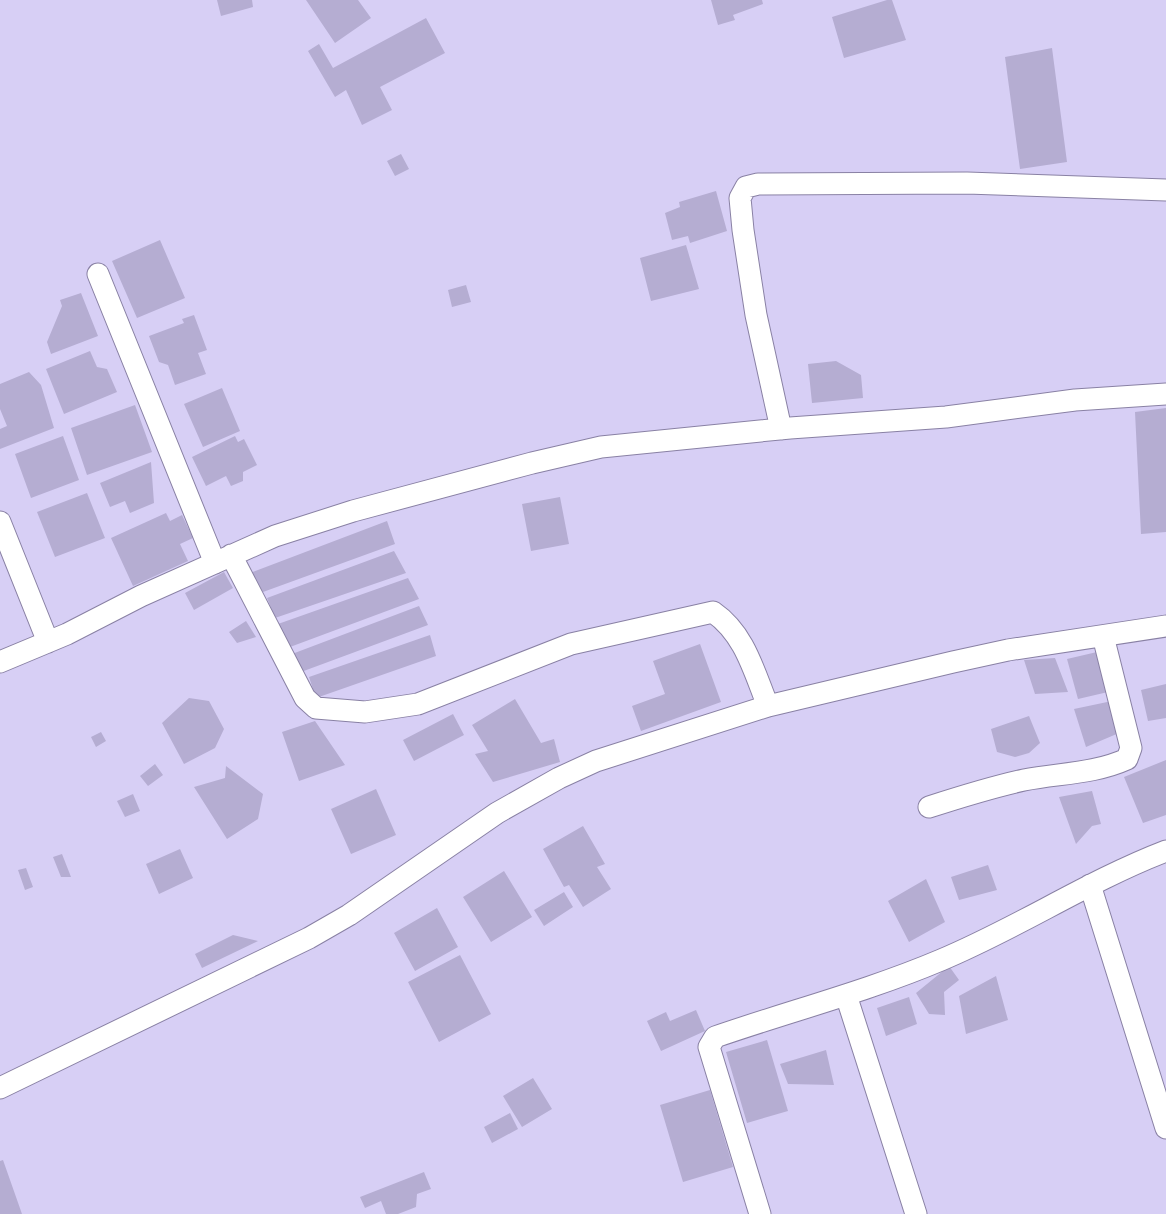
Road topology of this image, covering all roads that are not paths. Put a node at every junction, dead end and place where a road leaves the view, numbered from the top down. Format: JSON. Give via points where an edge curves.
{"nodes":[{"id":1,"x":1166,"y":190,"type":"edge"},
{"id":2,"x":98,"y":274,"type":"dead end"},
{"id":3,"x":1166,"y":394,"type":"edge"},
{"id":4,"x":781,"y":429,"type":"junction"},
{"id":5,"x":0,"y":522,"type":"edge"},
{"id":6,"x":223,"y":559,"type":"junction"},
{"id":7,"x":1166,"y":626,"type":"edge"},
{"id":8,"x":1103,"y":636,"type":"junction"},
{"id":9,"x":48,"y":642,"type":"junction"},
{"id":10,"x":0,"y":662,"type":"edge"},
{"id":11,"x":768,"y":706,"type":"junction"},
{"id":12,"x":929,"y":807,"type":"dead end"},
{"id":13,"x":1166,"y":851,"type":"edge"},
{"id":14,"x":1090,"y":886,"type":"junction"},
{"id":15,"x":846,"y":995,"type":"junction"},
{"id":16,"x":0,"y":1088,"type":"edge"},
{"id":17,"x":1166,"y":1128,"type":"edge"},
{"id":18,"x":760,"y":1214,"type":"edge"},
{"id":19,"x":916,"y":1214,"type":"edge"}],
"edges":[{"from":1,"to":4,"type":"street","via":[[967,183],[746,187],[740,198],[743,230]]},
{"from":2,"to":6,"type":"street"},
{"from":3,"to":4,"type":"street"},
{"from":4,"to":6,"type":"street","via":[[601,447],[532,463],[353,511],[275,536]]},
{"from":5,"to":9,"type":"street"},
{"from":6,"to":9,"type":"street"},
{"from":6,"to":11,"type":"street","via":[[316,708],[365,712],[418,705],[570,645],[713,612],[739,636]]},
{"from":7,"to":8,"type":"street"},
{"from":8,"to":11,"type":"street","via":[[986,655]]},
{"from":8,"to":12,"type":"street","via":[[1131,748],[1127,759]]},
{"from":9,"to":10,"type":"street"},
{"from":11,"to":16,"type":"street","via":[[596,761],[559,778],[497,813],[309,938]]},
{"from":13,"to":14,"type":"street"},
{"from":14,"to":15,"type":"street","via":[[941,960]]},
{"from":14,"to":17,"type":"street"},
{"from":15,"to":18,"type":"street","via":[[715,1037],[709,1047]]},
{"from":15,"to":19,"type":"street"}]}
